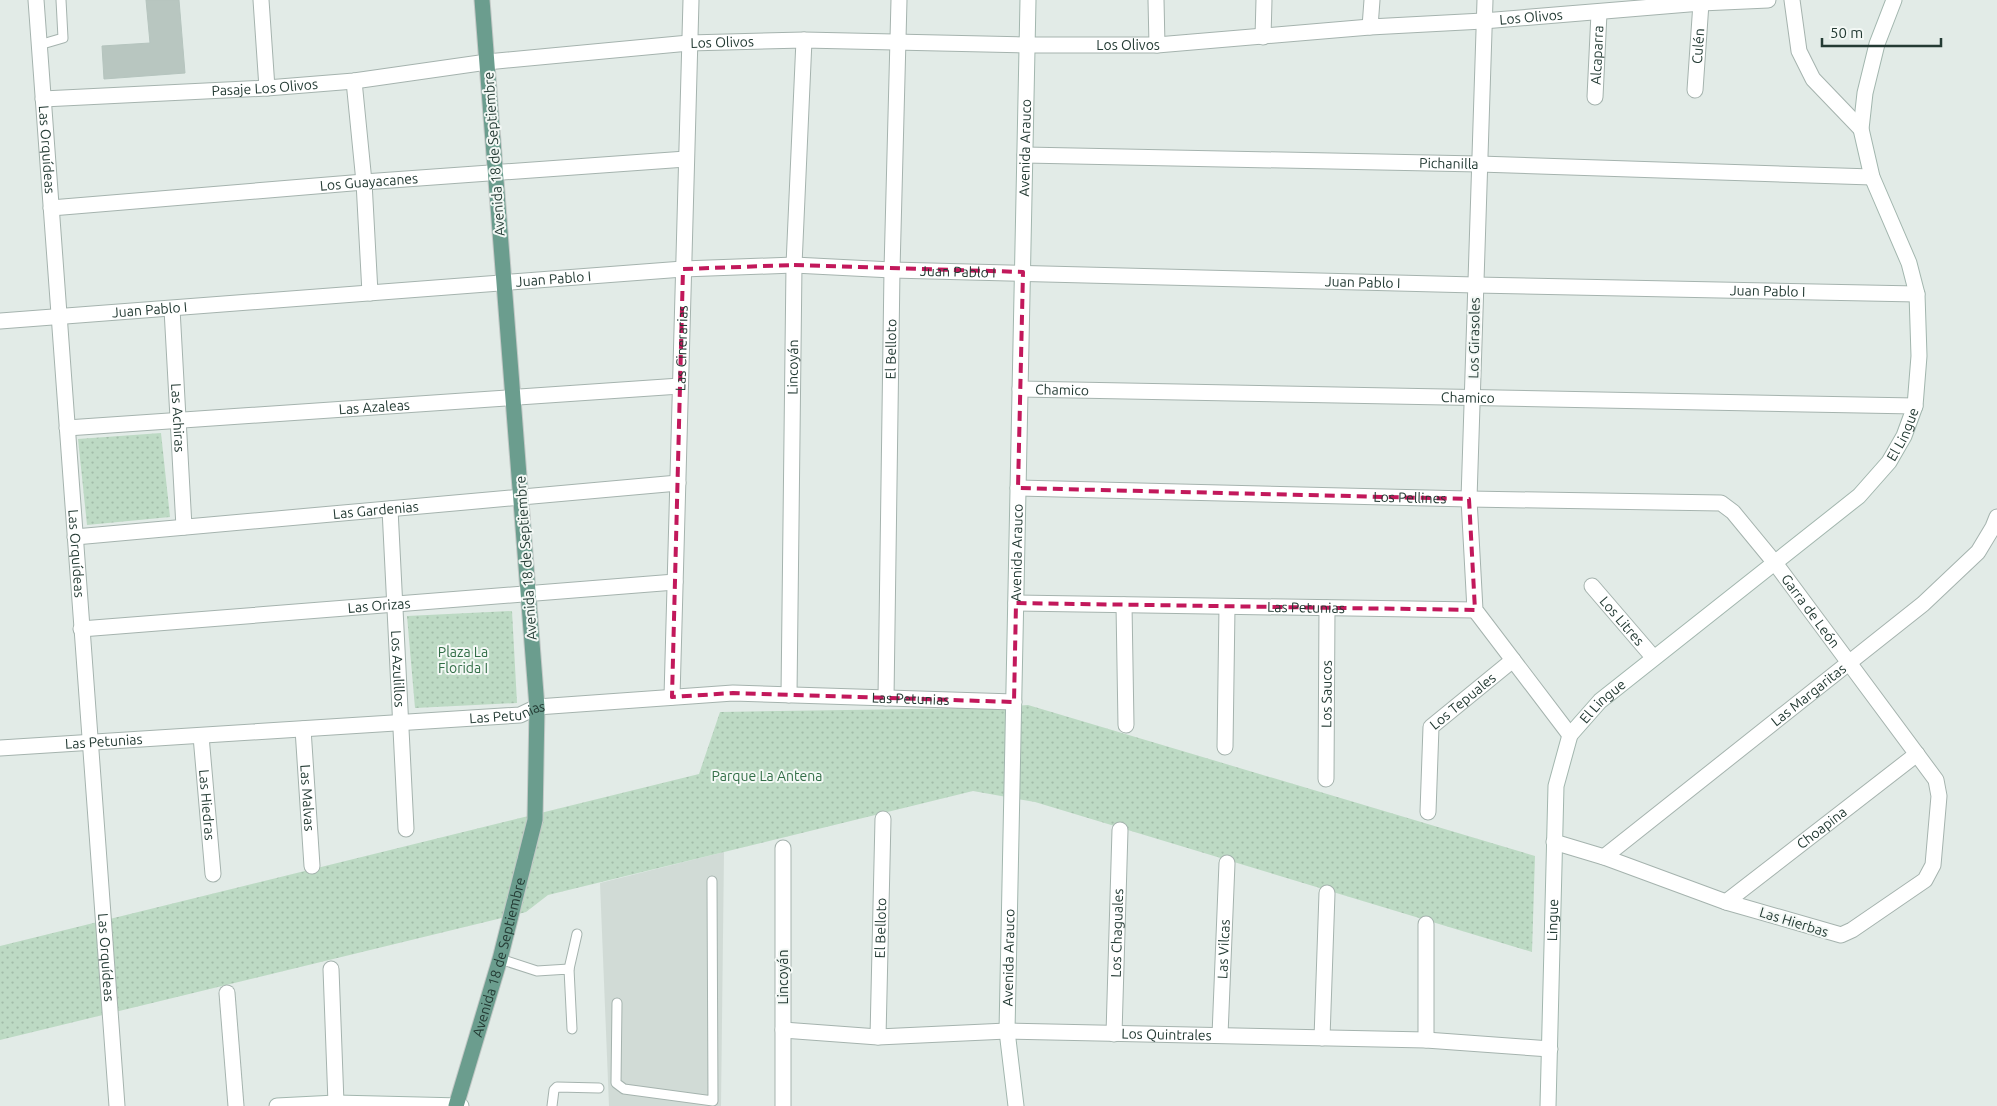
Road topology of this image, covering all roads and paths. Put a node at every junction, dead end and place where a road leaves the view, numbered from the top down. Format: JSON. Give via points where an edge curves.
{"nodes":[{"id":1,"x":36,"y":0,"type":"edge"},
{"id":2,"x":61,"y":0,"type":"edge"},
{"id":3,"x":261,"y":0,"type":"edge"},
{"id":4,"x":482,"y":0,"type":"edge"},
{"id":5,"x":690,"y":0,"type":"edge"},
{"id":6,"x":899,"y":0,"type":"edge"},
{"id":7,"x":1028,"y":0,"type":"edge"},
{"id":8,"x":1156,"y":0,"type":"edge"},
{"id":9,"x":1264,"y":0,"type":"edge"},
{"id":10,"x":1372,"y":0,"type":"edge"},
{"id":11,"x":1485,"y":0,"type":"edge"},
{"id":12,"x":1768,"y":0,"type":"edge"},
{"id":13,"x":1792,"y":0,"type":"edge"},
{"id":14,"x":1894,"y":0,"type":"edge"},
{"id":15,"x":1701,"y":3,"type":"junction"},
{"id":16,"x":1599,"y":13,"type":"junction"},
{"id":17,"x":1483,"y":22,"type":"junction"},
{"id":18,"x":1370,"y":27,"type":"junction"},
{"id":19,"x":1264,"y":37,"type":"junction"},
{"id":20,"x":804,"y":40,"type":"junction"},
{"id":21,"x":899,"y":41,"type":"junction"},
{"id":22,"x":689,"y":43,"type":"junction"},
{"id":23,"x":1028,"y":45,"type":"junction"},
{"id":24,"x":1156,"y":45,"type":"junction"},
{"id":25,"x":39,"y":46,"type":"junction"},
{"id":26,"x":487,"y":62,"type":"junction"},
{"id":27,"x":354,"y":81,"type":"junction"},
{"id":28,"x":267,"y":88,"type":"junction"},
{"id":29,"x":1695,"y":90,"type":"dead end"},
{"id":30,"x":1596,"y":97,"type":"dead end"},
{"id":31,"x":43,"y":99,"type":"junction"},
{"id":32,"x":1862,"y":128,"type":"junction"},
{"id":33,"x":1025,"y":155,"type":"junction"},
{"id":34,"x":686,"y":158,"type":"junction"},
{"id":35,"x":1480,"y":164,"type":"junction"},
{"id":36,"x":496,"y":173,"type":"junction"},
{"id":37,"x":1872,"y":177,"type":"junction"},
{"id":38,"x":364,"y":182,"type":"junction"},
{"id":39,"x":51,"y":208,"type":"junction"},
{"id":40,"x":794,"y":265,"type":"junction"},
{"id":41,"x":683,"y":269,"type":"junction"},
{"id":42,"x":892,"y":270,"type":"junction"},
{"id":43,"x":1023,"y":272,"type":"junction"},
{"id":44,"x":504,"y":283,"type":"junction"},
{"id":45,"x":1475,"y":285,"type":"junction"},
{"id":46,"x":370,"y":293,"type":"junction"},
{"id":47,"x":1917,"y":294,"type":"junction"},
{"id":48,"x":172,"y":308,"type":"junction"},
{"id":49,"x":59,"y":316,"type":"junction"},
{"id":50,"x":0,"y":320,"type":"edge"},
{"id":51,"x":680,"y":386,"type":"junction"},
{"id":52,"x":1020,"y":389,"type":"junction"},
{"id":53,"x":513,"y":397,"type":"junction"},
{"id":54,"x":1472,"y":398,"type":"junction"},
{"id":55,"x":1914,"y":406,"type":"junction"},
{"id":56,"x":178,"y":419,"type":"junction"},
{"id":57,"x":67,"y":428,"type":"junction"},
{"id":58,"x":678,"y":483,"type":"junction"},
{"id":59,"x":1018,"y":488,"type":"junction"},
{"id":60,"x":521,"y":497,"type":"junction"},
{"id":61,"x":1470,"y":500,"type":"junction"},
{"id":62,"x":390,"y":509,"type":"junction"},
{"id":63,"x":1997,"y":517,"type":"edge"},
{"id":64,"x":184,"y":527,"type":"junction"},
{"id":65,"x":75,"y":537,"type":"junction"},
{"id":66,"x":1775,"y":563,"type":"junction"},
{"id":67,"x":675,"y":582,"type":"junction"},
{"id":68,"x":1592,"y":586,"type":"dead end"},
{"id":69,"x":528,"y":593,"type":"junction"},
{"id":70,"x":1016,"y":603,"type":"junction"},
{"id":71,"x":395,"y":604,"type":"junction"},
{"id":72,"x":1124,"y":605,"type":"junction"},
{"id":73,"x":1228,"y":607,"type":"junction"},
{"id":74,"x":1327,"y":608,"type":"junction"},
{"id":75,"x":1476,"y":610,"type":"junction"},
{"id":76,"x":81,"y":628,"type":"junction"},
{"id":77,"x":1653,"y":657,"type":"junction"},
{"id":78,"x":1513,"y":660,"type":"junction"},
{"id":79,"x":1848,"y":663,"type":"junction"},
{"id":80,"x":789,"y":695,"type":"junction"},
{"id":81,"x":672,"y":697,"type":"junction"},
{"id":82,"x":886,"y":698,"type":"junction"},
{"id":83,"x":1014,"y":702,"type":"junction"},
{"id":84,"x":537,"y":707,"type":"junction"},
{"id":85,"x":401,"y":723,"type":"junction"},
{"id":86,"x":1126,"y":726,"type":"dead end"},
{"id":87,"x":303,"y":729,"type":"junction"},
{"id":88,"x":1570,"y":735,"type":"junction"},
{"id":89,"x":201,"y":736,"type":"junction"},
{"id":90,"x":90,"y":742,"type":"junction"},
{"id":91,"x":1224,"y":747,"type":"dead end"},
{"id":92,"x":0,"y":748,"type":"edge"},
{"id":93,"x":1917,"y":754,"type":"junction"},
{"id":94,"x":1326,"y":779,"type":"dead end"},
{"id":95,"x":1428,"y":812,"type":"dead end"},
{"id":96,"x":883,"y":819,"type":"dead end"},
{"id":97,"x":406,"y":829,"type":"dead end"},
{"id":98,"x":1120,"y":830,"type":"dead end"},
{"id":99,"x":1554,"y":842,"type":"junction"},
{"id":100,"x":784,"y":848,"type":"dead end"},
{"id":101,"x":1604,"y":857,"type":"junction"},
{"id":102,"x":1227,"y":863,"type":"dead end"},
{"id":103,"x":312,"y":866,"type":"dead end"},
{"id":104,"x":213,"y":874,"type":"dead end"},
{"id":105,"x":712,"y":881,"type":"dead end"},
{"id":106,"x":1327,"y":893,"type":"dead end"},
{"id":107,"x":1726,"y":902,"type":"junction"},
{"id":108,"x":1426,"y":924,"type":"dead end"},
{"id":109,"x":577,"y":934,"type":"dead end"},
{"id":110,"x":500,"y":960,"type":"junction"},
{"id":111,"x":569,"y":968,"type":"junction"},
{"id":112,"x":331,"y":969,"type":"dead end"},
{"id":113,"x":227,"y":993,"type":"dead end"},
{"id":114,"x":617,"y":1003,"type":"dead end"},
{"id":115,"x":572,"y":1029,"type":"dead end"},
{"id":116,"x":783,"y":1030,"type":"junction"},
{"id":117,"x":1007,"y":1031,"type":"junction"},
{"id":118,"x":1114,"y":1034,"type":"junction"},
{"id":119,"x":1220,"y":1035,"type":"junction"},
{"id":120,"x":878,"y":1037,"type":"junction"},
{"id":121,"x":1322,"y":1038,"type":"junction"},
{"id":122,"x":1426,"y":1040,"type":"junction"},
{"id":123,"x":1550,"y":1049,"type":"junction"},
{"id":124,"x":599,"y":1088,"type":"dead end"},
{"id":125,"x":336,"y":1103,"type":"junction"},
{"id":126,"x":713,"y":1104,"type":"edge"},
{"id":127,"x":117,"y":1106,"type":"edge"},
{"id":128,"x":236,"y":1106,"type":"edge"},
{"id":129,"x":278,"y":1106,"type":"edge"},
{"id":130,"x":375,"y":1106,"type":"edge"},
{"id":131,"x":458,"y":1106,"type":"edge"},
{"id":132,"x":552,"y":1106,"type":"edge"},
{"id":133,"x":783,"y":1106,"type":"edge"},
{"id":134,"x":1016,"y":1106,"type":"edge"},
{"id":135,"x":1548,"y":1106,"type":"edge"}],
"edges":[{"from":1,"to":25,"type":"street","name":"Las Orquídeas"},
{"from":2,"to":25,"type":"lane","via":[[63,38]]},
{"from":3,"to":28,"type":"street"},
{"from":4,"to":26,"type":"main road","name":"Avenida 18 de Septiembre"},
{"from":5,"to":22,"type":"street","name":"Las Cinerarias"},
{"from":6,"to":21,"type":"street","name":"El Belloto"},
{"from":7,"to":23,"type":"street","name":"Avenida Arauco"},
{"from":8,"to":24,"type":"street"},
{"from":9,"to":19,"type":"street"},
{"from":10,"to":18,"type":"street"},
{"from":11,"to":17,"type":"street","name":"Los Girasoles"},
{"from":12,"to":15,"type":"street","name":"Los Olivos"},
{"from":13,"to":32,"type":"street","via":[[1799,51],[1814,79]]},
{"from":14,"to":32,"type":"street","name":"El Lingue","via":[[1877,44],[1865,93]]},
{"from":15,"to":16,"type":"street","name":"Los Olivos"},
{"from":15,"to":29,"type":"street","name":"Culén"},
{"from":16,"to":17,"type":"street","name":"Los Olivos"},
{"from":16,"to":30,"type":"street","name":"Alcaparra"},
{"from":17,"to":18,"type":"street","name":"Los Olivos"},
{"from":17,"to":35,"type":"street","name":"Los Girasoles"},
{"from":18,"to":19,"type":"street","name":"Los Olivos"},
{"from":19,"to":24,"type":"street","name":"Los Olivos"},
{"from":20,"to":21,"type":"street","name":"Los Olivos"},
{"from":20,"to":22,"type":"street","name":"Los Olivos"},
{"from":20,"to":40,"type":"street","name":"Lincoyán"},
{"from":21,"to":23,"type":"street","name":"Los Olivos"},
{"from":21,"to":42,"type":"street","name":"El Belloto"},
{"from":22,"to":26,"type":"street","name":"Los Olivos"},
{"from":22,"to":34,"type":"street","name":"Las Cinerarias"},
{"from":23,"to":24,"type":"street","name":"Los Olivos"},
{"from":23,"to":33,"type":"street","name":"Avenida Arauco"},
{"from":25,"to":31,"type":"street","name":"Las Orquídeas"},
{"from":26,"to":27,"type":"street","name":"Pasaje Los Olivos"},
{"from":26,"to":36,"type":"main road","name":"Avenida 18 de Septiembre"},
{"from":27,"to":28,"type":"street","name":"Pasaje Los Olivos"},
{"from":27,"to":38,"type":"street"},
{"from":28,"to":31,"type":"street","name":"Pasaje Los Olivos"},
{"from":31,"to":39,"type":"street","name":"Las Orquídeas"},
{"from":32,"to":37,"type":"street","name":"El Lingue"},
{"from":33,"to":35,"type":"street","name":"Pichanilla"},
{"from":33,"to":43,"type":"street","name":"Avenida Arauco"},
{"from":34,"to":36,"type":"street","name":"Los Guayacanes"},
{"from":34,"to":41,"type":"street","name":"Las Cinerarias"},
{"from":35,"to":37,"type":"street","name":"Pichanilla"},
{"from":35,"to":45,"type":"street","name":"Los Girasoles"},
{"from":36,"to":38,"type":"street","name":"Los Guayacanes"},
{"from":36,"to":44,"type":"main road","name":"Avenida 18 de Septiembre"},
{"from":37,"to":47,"type":"street","name":"El Lingue","via":[[1909,263]]},
{"from":38,"to":39,"type":"street","name":"Los Guayacanes"},
{"from":38,"to":46,"type":"street"},
{"from":39,"to":49,"type":"street","name":"Las Orquídeas"},
{"from":40,"to":41,"type":"street","name":"Juan Pablo I"},
{"from":40,"to":42,"type":"street","name":"Juan Pablo I"},
{"from":40,"to":80,"type":"street","name":"Lincoyán"},
{"from":41,"to":44,"type":"street","name":"Juan Pablo I"},
{"from":41,"to":51,"type":"street","name":"Las Cinerarias"},
{"from":42,"to":43,"type":"street","name":"Juan Pablo I"},
{"from":42,"to":82,"type":"street","name":"El Belloto"},
{"from":43,"to":45,"type":"street","name":"Juan Pablo I"},
{"from":43,"to":52,"type":"street","name":"Avenida Arauco"},
{"from":44,"to":46,"type":"street","name":"Juan Pablo I"},
{"from":44,"to":53,"type":"main road","name":"Avenida 18 de Septiembre"},
{"from":45,"to":47,"type":"street","name":"Juan Pablo I"},
{"from":45,"to":54,"type":"street","name":"Los Girasoles"},
{"from":46,"to":48,"type":"street","name":"Juan Pablo I"},
{"from":47,"to":55,"type":"street","name":"El Lingue","via":[[1919,356]]},
{"from":48,"to":49,"type":"street","name":"Juan Pablo I"},
{"from":48,"to":56,"type":"street","name":"Las Achiras"},
{"from":49,"to":50,"type":"street","name":"Juan Pablo I"},
{"from":49,"to":57,"type":"street","name":"Las Orquídeas"},
{"from":51,"to":53,"type":"street","name":"Las Azaleas"},
{"from":51,"to":58,"type":"street","name":"Las Cinerarias"},
{"from":52,"to":54,"type":"street","name":"Chamico"},
{"from":52,"to":59,"type":"street","name":"Avenida Arauco"},
{"from":53,"to":56,"type":"street","name":"Las Azaleas"},
{"from":53,"to":60,"type":"main road","name":"Avenida 18 de Septiembre"},
{"from":54,"to":55,"type":"street","name":"Chamico"},
{"from":54,"to":61,"type":"street","name":"Los Girasoles"},
{"from":55,"to":66,"type":"street","name":"El Lingue","via":[[1904,436],[1889,462],[1865,489]]},
{"from":56,"to":57,"type":"street","name":"Las Azaleas"},
{"from":56,"to":64,"type":"street","name":"Las Achiras"},
{"from":57,"to":65,"type":"street","name":"Las Orquídeas"},
{"from":58,"to":60,"type":"street","name":"Las Gardenias"},
{"from":58,"to":67,"type":"street","name":"Las Cinerarias"},
{"from":59,"to":61,"type":"street","name":"Los Pellines"},
{"from":59,"to":70,"type":"street","name":"Avenida Arauco"},
{"from":60,"to":62,"type":"street","name":"Las Gardenias"},
{"from":60,"to":69,"type":"main road","name":"Avenida 18 de Septiembre"},
{"from":61,"to":66,"type":"street","name":"Los Pellines","via":[[1721,503],[1733,512]]},
{"from":61,"to":75,"type":"street","name":"Los Girasoles"},
{"from":62,"to":64,"type":"street","name":"Las Gardenias"},
{"from":62,"to":71,"type":"street","name":"Los Azulillos"},
{"from":63,"to":79,"type":"street","name":"Las Margaritas","via":[[1978,552],[1923,604]]},
{"from":64,"to":65,"type":"street","name":"Las Gardenias"},
{"from":65,"to":76,"type":"street","name":"Las Orquídeas"},
{"from":66,"to":77,"type":"street","name":"El Lingue"},
{"from":66,"to":79,"type":"street","name":"Garra de León"},
{"from":67,"to":69,"type":"street","name":"Las Orizas"},
{"from":67,"to":81,"type":"street","name":"Las Cinerarias"},
{"from":68,"to":77,"type":"street","name":"Los Litres"},
{"from":69,"to":71,"type":"street","name":"Las Orizas"},
{"from":69,"to":84,"type":"main road","name":"Avenida 18 de Septiembre"},
{"from":70,"to":72,"type":"street","name":"Las Petunias"},
{"from":70,"to":83,"type":"street","name":"Avenida Arauco"},
{"from":71,"to":76,"type":"street","name":"Las Orizas"},
{"from":71,"to":85,"type":"street","name":"Los Azulillos"},
{"from":72,"to":73,"type":"street","name":"Las Petunias"},
{"from":72,"to":86,"type":"street"},
{"from":73,"to":74,"type":"street","name":"Las Petunias"},
{"from":73,"to":91,"type":"street"},
{"from":74,"to":75,"type":"street","name":"Las Petunias"},
{"from":74,"to":94,"type":"street","name":"Los Saucos"},
{"from":75,"to":78,"type":"street"},
{"from":76,"to":90,"type":"street","name":"Las Orquídeas"},
{"from":77,"to":88,"type":"street","name":"El Lingue","via":[[1600,701]]},
{"from":78,"to":88,"type":"street"},
{"from":78,"to":95,"type":"street","name":"Los Tepuales","via":[[1431,727]]},
{"from":79,"to":93,"type":"street","name":"Garra de León"},
{"from":79,"to":101,"type":"street","name":"Las Margaritas"},
{"from":80,"to":81,"type":"street","name":"Las Petunias","via":[[733,693]]},
{"from":80,"to":82,"type":"street","name":"Las Petunias"},
{"from":81,"to":84,"type":"street","name":"Las Petunias"},
{"from":82,"to":83,"type":"street","name":"Las Petunias"},
{"from":83,"to":117,"type":"street","name":"Avenida Arauco"},
{"from":84,"to":85,"type":"street","name":"Las Petunias","via":[[520,715]]},
{"from":84,"to":110,"type":"main road","name":"Avenida 18 de Septiembre","via":[[535,820]]},
{"from":85,"to":87,"type":"street","name":"Las Petunias"},
{"from":85,"to":97,"type":"street","name":"Los Azulillos"},
{"from":87,"to":89,"type":"street","name":"Las Petunias"},
{"from":87,"to":103,"type":"street","name":"Las Malvas"},
{"from":88,"to":99,"type":"street","name":"Lingue","via":[[1556,786]]},
{"from":89,"to":90,"type":"street","name":"Las Petunias"},
{"from":89,"to":104,"type":"street","name":"Las Hiedras"},
{"from":90,"to":92,"type":"street","name":"Las Petunias"},
{"from":90,"to":127,"type":"street","name":"Las Orquídeas"},
{"from":93,"to":107,"type":"street","name":"Choapina"},
{"from":93,"to":107,"type":"street","name":"Las Hierbas","via":[[1936,780],[1939,796],[1933,865],[1924,880],[1841,936]]},
{"from":96,"to":120,"type":"street","name":"El Belloto"},
{"from":98,"to":118,"type":"street","name":"Los Chaguales"},
{"from":99,"to":101,"type":"street","name":"Las Hierbas"},
{"from":99,"to":123,"type":"street","name":"Lingue"},
{"from":100,"to":116,"type":"street","name":"Lincoyán"},
{"from":101,"to":107,"type":"street","name":"Las Hierbas"},
{"from":102,"to":119,"type":"street","name":"Las Vilcas"},
{"from":105,"to":126,"type":"lane"},
{"from":106,"to":121,"type":"street"},
{"from":108,"to":122,"type":"street"},
{"from":109,"to":111,"type":"lane"},
{"from":110,"to":111,"type":"lane","via":[[537,971]]},
{"from":110,"to":131,"type":"main road","name":"Avenida 18 de Septiembre"},
{"from":111,"to":115,"type":"lane"},
{"from":112,"to":125,"type":"street"},
{"from":113,"to":128,"type":"street"},
{"from":114,"to":126,"type":"lane","via":[[618,1087]]},
{"from":116,"to":120,"type":"street","name":"Los Quintrales"},
{"from":116,"to":133,"type":"street","name":"Lincoyán"},
{"from":117,"to":118,"type":"street","name":"Los Quintrales"},
{"from":117,"to":120,"type":"street","name":"Los Quintrales"},
{"from":117,"to":134,"type":"street","name":"Avenida Arauco"},
{"from":118,"to":119,"type":"street","name":"Los Quintrales"},
{"from":119,"to":121,"type":"street","name":"Los Quintrales"},
{"from":121,"to":122,"type":"street","name":"Los Quintrales"},
{"from":122,"to":123,"type":"street","name":"Los Quintrales"},
{"from":123,"to":135,"type":"street","name":"Lingue"},
{"from":124,"to":132,"type":"lane","via":[[557,1087]]},
{"from":125,"to":129,"type":"street"},
{"from":125,"to":130,"type":"street"},
{"from":130,"to":131,"type":"street"}]}
